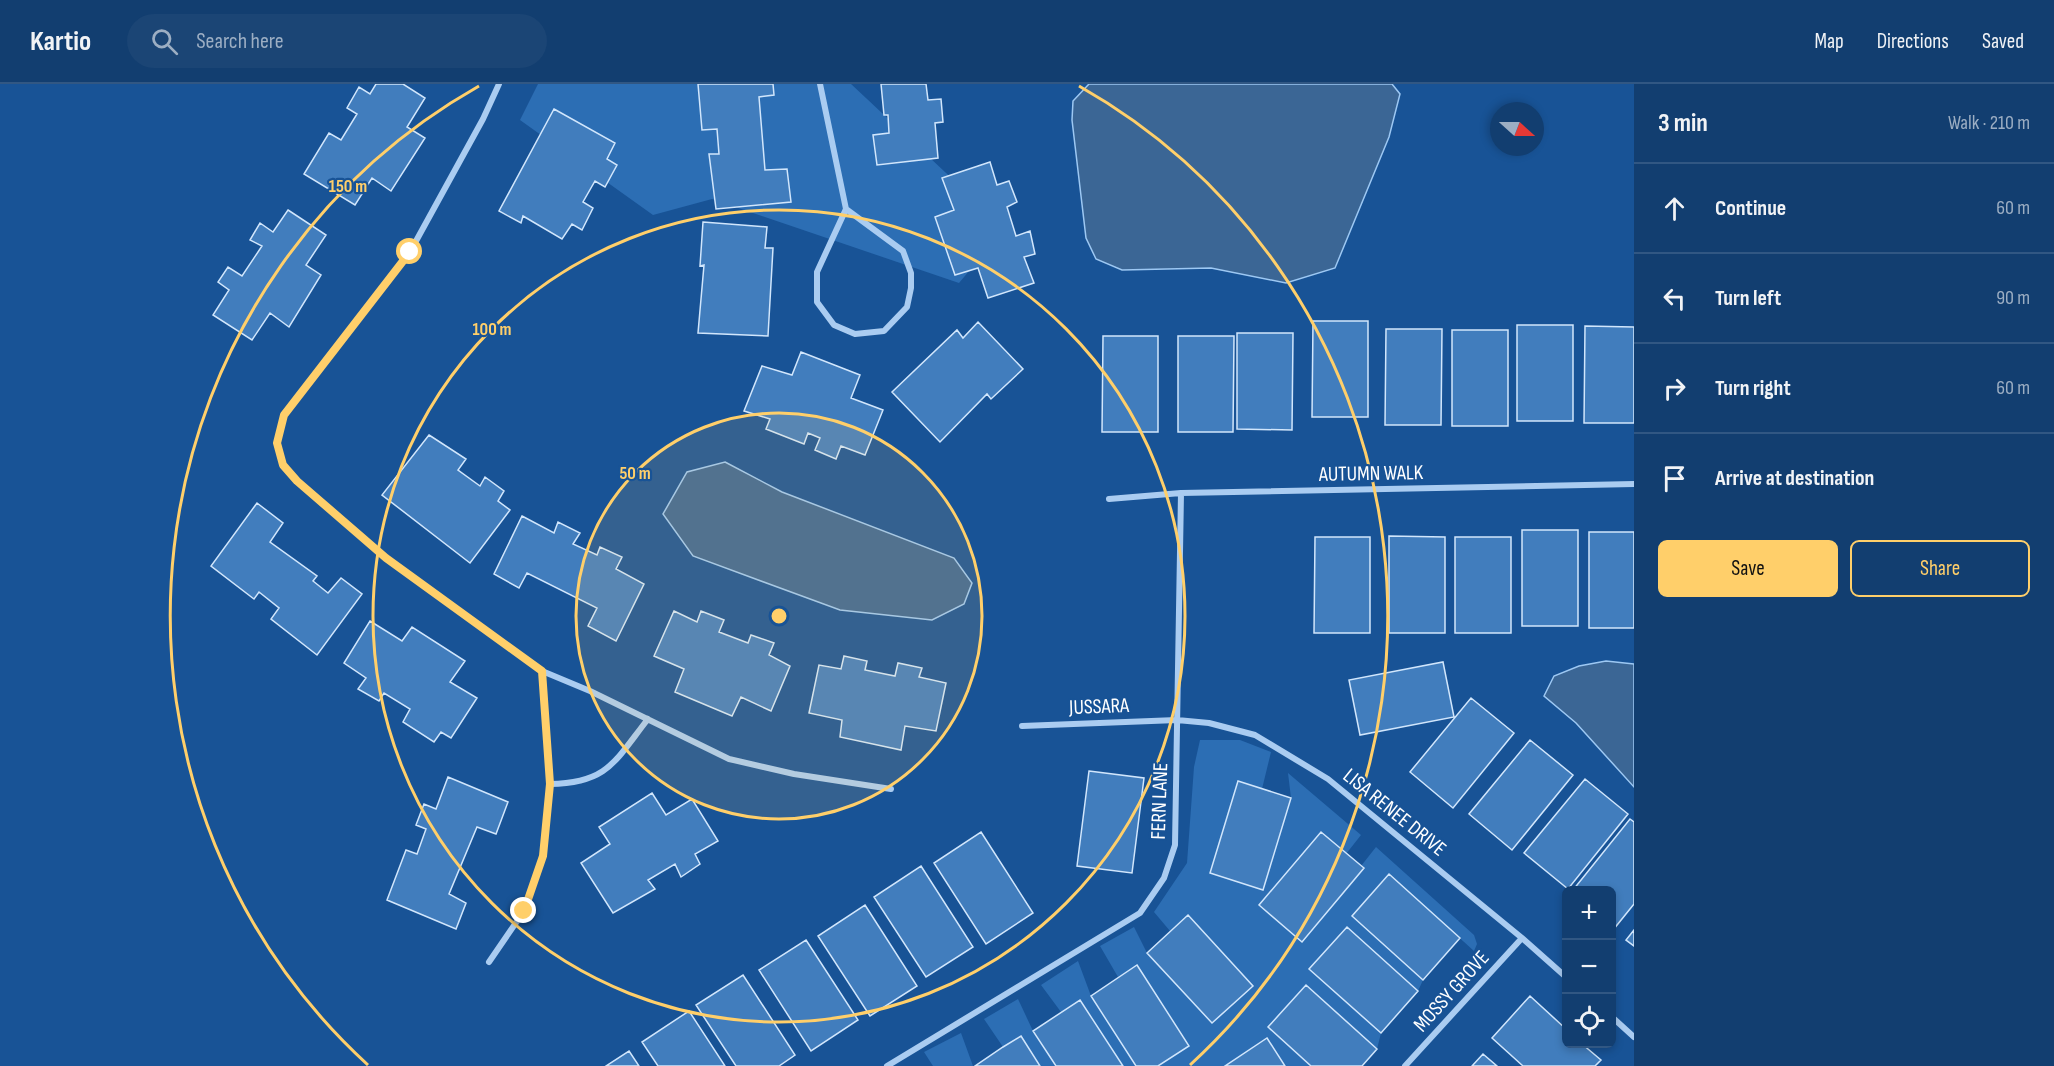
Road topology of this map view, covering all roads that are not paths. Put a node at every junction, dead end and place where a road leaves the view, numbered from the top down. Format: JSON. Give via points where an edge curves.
{"nodes":[{"id":1,"x":500,"y":84,"type":"edge"},
{"id":2,"x":820,"y":84,"type":"edge"},
{"id":3,"x":846,"y":209,"type":"junction"},
{"id":4,"x":1634,"y":484,"type":"edge"},
{"id":5,"x":1181,"y":493,"type":"junction"},
{"id":6,"x":1109,"y":499,"type":"dead end"},
{"id":7,"x":542,"y":671,"type":"junction"},
{"id":8,"x":648,"y":719,"type":"junction"},
{"id":9,"x":1177,"y":720,"type":"junction"},
{"id":10,"x":1022,"y":726,"type":"dead end"},
{"id":11,"x":550,"y":784,"type":"junction"},
{"id":12,"x":891,"y":789,"type":"dead end"},
{"id":13,"x":1522,"y":938,"type":"junction"},
{"id":14,"x":489,"y":962,"type":"dead end"},
{"id":15,"x":1562,"y":973,"type":"edge"},
{"id":16,"x":1616,"y":1021,"type":"edge"},
{"id":17,"x":1634,"y":1037,"type":"edge"},
{"id":18,"x":887,"y":1066,"type":"edge"},
{"id":19,"x":1405,"y":1066,"type":"edge"}],
"edges":[{"from":1,"to":7,"type":"street","via":[[410,252],[284,415],[277,443],[283,465],[297,481],[377,550]]},
{"from":2,"to":3,"type":"street"},
{"from":3,"to":3,"type":"street","via":[[817,272],[817,303],[834,325],[855,334],[884,331],[907,307],[911,273],[903,251]]},
{"from":4,"to":5,"type":"street","name":"AUTUMN WALK"},
{"from":5,"to":6,"type":"street","name":"AUTUMN WALK"},
{"from":5,"to":9,"type":"street","name":"FERN LANE"},
{"from":7,"to":8,"type":"street"},
{"from":7,"to":11,"type":"street"},
{"from":8,"to":11,"type":"street","via":[[612,766],[588,780]]},
{"from":8,"to":12,"type":"street","via":[[729,759]]},
{"from":9,"to":10,"type":"street","name":"JUSSARA"},
{"from":9,"to":13,"type":"street","name":"LISA RENEE DRIVE","via":[[1209,723],[1256,735],[1290,754],[1328,779]]},
{"from":9,"to":18,"type":"street","name":"FERN LANE","via":[[1175,846],[1164,878],[1140,913]]},
{"from":11,"to":14,"type":"street","via":[[543,856],[524,911]]},
{"from":13,"to":15,"type":"street","name":"LISA RENEE DRIVE"},
{"from":13,"to":19,"type":"street","name":"MOSSY GROVE"},
{"from":16,"to":17,"type":"street"}]}
